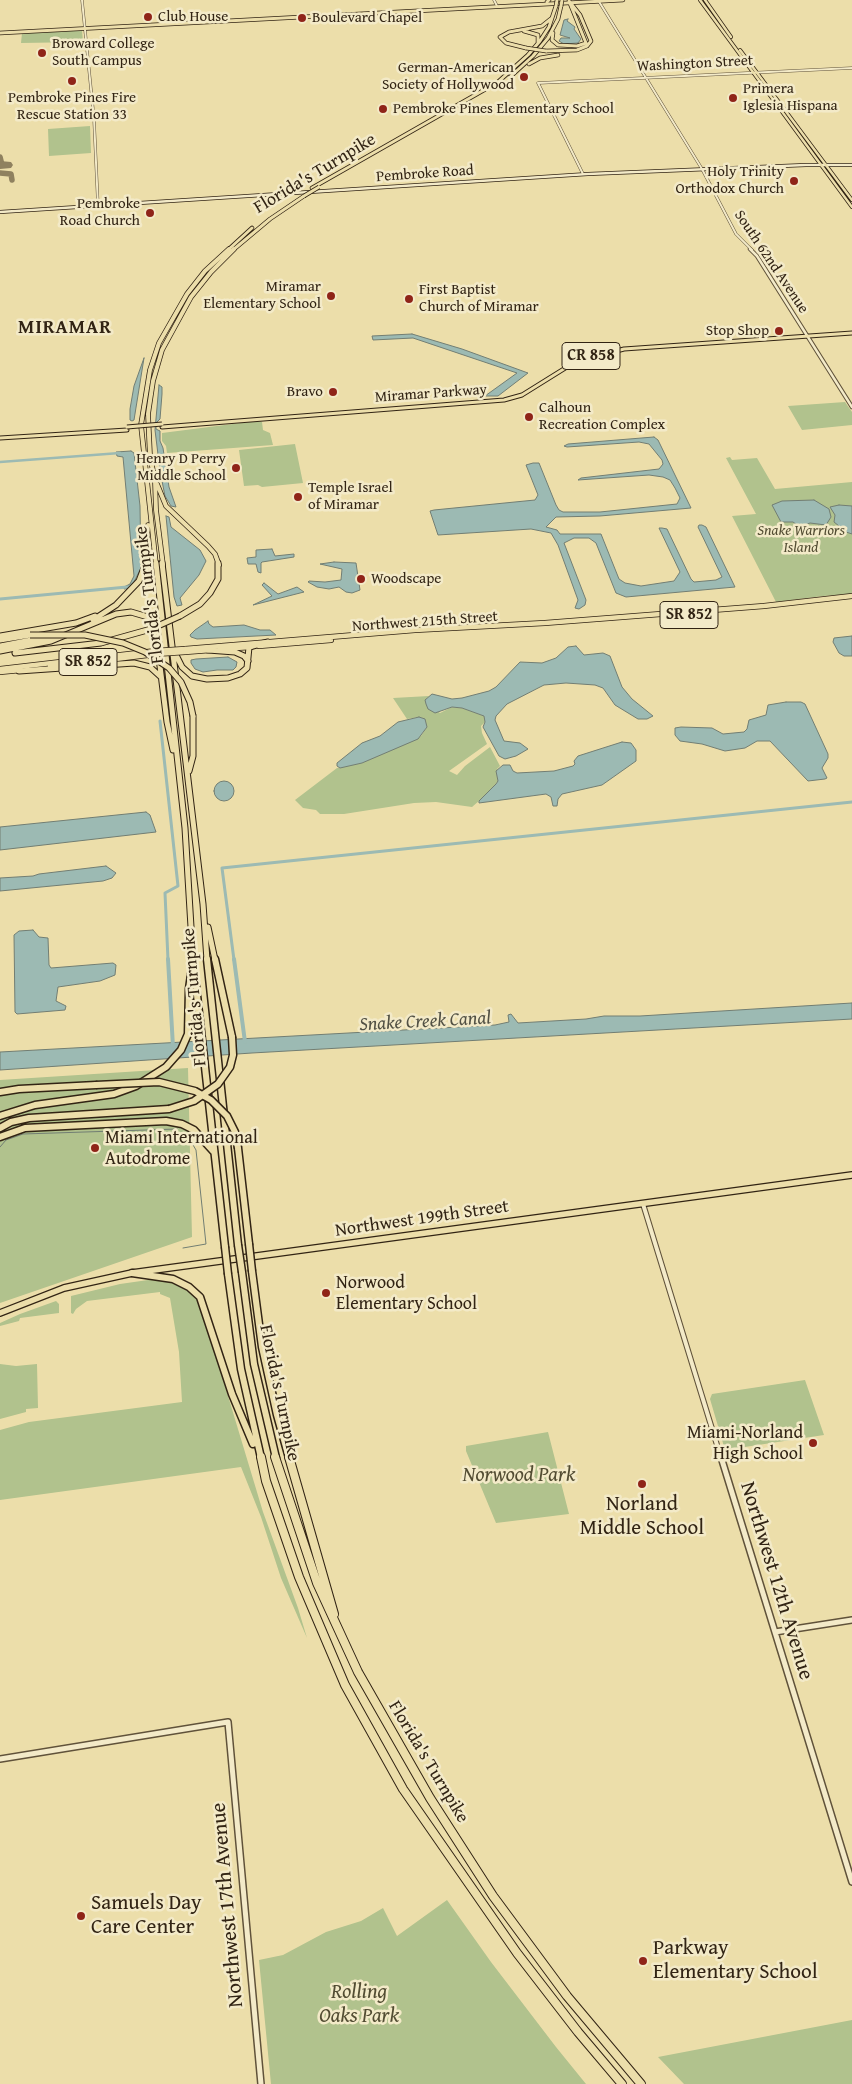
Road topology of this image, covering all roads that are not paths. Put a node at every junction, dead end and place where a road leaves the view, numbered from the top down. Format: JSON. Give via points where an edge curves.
{"nodes":[{"id":1,"x":82,"y":0,"type":"edge"},
{"id":2,"x":494,"y":0,"type":"edge"},
{"id":3,"x":562,"y":0,"type":"edge"},
{"id":4,"x":590,"y":0,"type":"edge"},
{"id":5,"x":623,"y":0,"type":"edge"},
{"id":6,"x":700,"y":0,"type":"edge"},
{"id":7,"x":705,"y":0,"type":"edge"},
{"id":8,"x":548,"y":1,"type":"edge"},
{"id":9,"x":598,"y":1,"type":"edge"},
{"id":10,"x":556,"y":3,"type":"edge"},
{"id":11,"x":570,"y":3,"type":"edge"},
{"id":12,"x":497,"y":6,"type":"junction"},
{"id":13,"x":413,"y":9,"type":"junction"},
{"id":14,"x":360,"y":12,"type":"junction"},
{"id":15,"x":390,"y":12,"type":"junction"},
{"id":16,"x":354,"y":14,"type":"junction"},
{"id":17,"x":554,"y":17,"type":"junction"},
{"id":18,"x":577,"y":20,"type":"junction"},
{"id":19,"x":186,"y":21,"type":"junction"},
{"id":20,"x":153,"y":23,"type":"junction"},
{"id":21,"x":166,"y":24,"type":"junction"},
{"id":22,"x":136,"y":26,"type":"junction"},
{"id":23,"x":555,"y":26,"type":"junction"},
{"id":24,"x":86,"y":27,"type":"junction"},
{"id":25,"x":586,"y":29,"type":"junction"},
{"id":26,"x":0,"y":32,"type":"edge"},
{"id":27,"x":537,"y":45,"type":"junction"},
{"id":28,"x":527,"y":48,"type":"junction"},
{"id":29,"x":547,"y":50,"type":"junction"},
{"id":30,"x":737,"y":50,"type":"junction"},
{"id":31,"x":742,"y":52,"type":"junction"},
{"id":32,"x":852,"y":68,"type":"edge"},
{"id":33,"x":515,"y":73,"type":"junction"},
{"id":34,"x":754,"y":73,"type":"junction"},
{"id":35,"x":758,"y":73,"type":"junction"},
{"id":36,"x":646,"y":78,"type":"junction"},
{"id":37,"x":771,"y":97,"type":"junction"},
{"id":38,"x":777,"y":100,"type":"junction"},
{"id":39,"x":791,"y":124,"type":"junction"},
{"id":40,"x":797,"y":126,"type":"junction"},
{"id":41,"x":760,"y":164,"type":"junction"},
{"id":42,"x":823,"y":164,"type":"junction"},
{"id":43,"x":852,"y":164,"type":"edge"},
{"id":44,"x":702,"y":168,"type":"junction"},
{"id":45,"x":733,"y":168,"type":"junction"},
{"id":46,"x":642,"y":170,"type":"junction"},
{"id":47,"x":610,"y":173,"type":"junction"},
{"id":48,"x":582,"y":174,"type":"junction"},
{"id":49,"x":482,"y":180,"type":"junction"},
{"id":50,"x":430,"y":183,"type":"junction"},
{"id":51,"x":409,"y":186,"type":"junction"},
{"id":52,"x":844,"y":196,"type":"junction"},
{"id":53,"x":191,"y":200,"type":"junction"},
{"id":54,"x":852,"y":200,"type":"edge"},
{"id":55,"x":163,"y":202,"type":"junction"},
{"id":56,"x":98,"y":206,"type":"junction"},
{"id":57,"x":852,"y":207,"type":"edge"},
{"id":58,"x":23,"y":210,"type":"junction"},
{"id":59,"x":0,"y":211,"type":"edge"},
{"id":60,"x":852,"y":332,"type":"edge"},
{"id":61,"x":806,"y":335,"type":"junction"},
{"id":62,"x":733,"y":338,"type":"junction"},
{"id":63,"x":718,"y":341,"type":"junction"},
{"id":64,"x":852,"y":407,"type":"edge"},
{"id":65,"x":162,"y":426,"type":"junction"},
{"id":66,"x":0,"y":437,"type":"edge"},
{"id":67,"x":155,"y":481,"type":"junction"},
{"id":68,"x":149,"y":513,"type":"junction"},
{"id":69,"x":130,"y":592,"type":"junction"},
{"id":70,"x":852,"y":598,"type":"edge"},
{"id":71,"x":0,"y":636,"type":"edge"},
{"id":72,"x":0,"y":640,"type":"edge"},
{"id":73,"x":268,"y":642,"type":"junction"},
{"id":74,"x":0,"y":646,"type":"edge"},
{"id":75,"x":249,"y":647,"type":"junction"},
{"id":76,"x":172,"y":649,"type":"junction"},
{"id":77,"x":185,"y":650,"type":"junction"},
{"id":78,"x":208,"y":650,"type":"junction"},
{"id":79,"x":0,"y":653,"type":"edge"},
{"id":80,"x":156,"y":653,"type":"junction"},
{"id":81,"x":248,"y":661,"type":"junction"},
{"id":82,"x":19,"y":670,"type":"junction"},
{"id":83,"x":0,"y":671,"type":"edge"},
{"id":84,"x":162,"y":679,"type":"junction"},
{"id":85,"x":178,"y":763,"type":"junction"},
{"id":86,"x":188,"y":775,"type":"junction"},
{"id":87,"x":203,"y":904,"type":"junction"},
{"id":88,"x":193,"y":958,"type":"junction"},
{"id":89,"x":0,"y":1092,"type":"edge"},
{"id":90,"x":0,"y":1116,"type":"edge"},
{"id":91,"x":0,"y":1128,"type":"edge"},
{"id":92,"x":0,"y":1137,"type":"edge"},
{"id":93,"x":215,"y":1153,"type":"junction"},
{"id":94,"x":852,"y":1175,"type":"edge"},
{"id":95,"x":643,"y":1204,"type":"junction"},
{"id":96,"x":132,"y":1273,"type":"junction"},
{"id":97,"x":0,"y":1313,"type":"edge"},
{"id":98,"x":261,"y":1462,"type":"junction"},
{"id":99,"x":852,"y":1620,"type":"edge"},
{"id":100,"x":775,"y":1632,"type":"junction"},
{"id":101,"x":340,"y":1635,"type":"junction"},
{"id":102,"x":228,"y":1722,"type":"joint"},
{"id":103,"x":0,"y":1759,"type":"edge"},
{"id":104,"x":852,"y":1882,"type":"edge"},
{"id":105,"x":262,"y":2084,"type":"edge"},
{"id":106,"x":622,"y":2084,"type":"edge"},
{"id":107,"x":641,"y":2084,"type":"edge"}],
"edges":[{"from":1,"to":24,"type":"street"},
{"from":2,"to":12,"type":"street"},
{"from":3,"to":23,"type":"highway","name":"Florida's Turnpike","bridge":true},
{"from":4,"to":11,"type":"highway"},
{"from":5,"to":9,"type":"highway"},
{"from":6,"to":30,"type":"main road"},
{"from":7,"to":31,"type":"main road"},
{"from":8,"to":11,"type":"highway"},
{"from":8,"to":12,"type":"highway"},
{"from":9,"to":11,"type":"highway"},
{"from":9,"to":36,"type":"street","name":"South 62nd Avenue"},
{"from":10,"to":11,"type":"highway"},
{"from":10,"to":12,"type":"highway"},
{"from":10,"to":17,"type":"highway","name":"Florida's Turnpike"},
{"from":11,"to":18,"type":"highway"},
{"from":11,"to":25,"type":"highway"},
{"from":12,"to":13,"type":"highway"},
{"from":12,"to":15,"type":"highway"},
{"from":13,"to":14,"type":"highway"},
{"from":13,"to":15,"type":"highway"},
{"from":14,"to":16,"type":"highway"},
{"from":14,"to":19,"type":"highway"},
{"from":15,"to":16,"type":"highway"},
{"from":16,"to":21,"type":"highway"},
{"from":17,"to":27,"type":"highway","name":"Florida's Turnpike"},
{"from":17,"to":28,"type":"highway","via":[[542,26],[509,32],[500,37],[506,43]]},
{"from":18,"to":23,"type":"highway","via":[[587,41],[580,46],[553,42]]},
{"from":18,"to":29,"type":"highway","via":[[588,44],[570,50]]},
{"from":19,"to":20,"type":"highway"},
{"from":19,"to":21,"type":"highway"},
{"from":20,"to":22,"type":"highway"},
{"from":20,"to":24,"type":"highway"},
{"from":21,"to":22,"type":"highway"},
{"from":22,"to":24,"type":"highway"},
{"from":23,"to":33,"type":"highway","name":"Florida's Turnpike","via":[[541,48]]},
{"from":24,"to":26,"type":"highway"},
{"from":24,"to":56,"type":"street"},
{"from":25,"to":29,"type":"highway","via":[[591,41],[587,46],[567,51]]},
{"from":25,"to":33,"type":"highway","via":[[593,41],[588,48],[540,58]]},
{"from":27,"to":28,"type":"highway","via":[[539,37],[531,33],[513,32],[502,36],[508,43]]},
{"from":27,"to":68,"type":"highway","name":"Florida's Turnpike","bridge":true,"via":[[508,75],[486,90],[312,188],[245,233],[183,300],[164,333],[148,375],[142,438]]},
{"from":28,"to":29,"type":"highway","bridge":true},
{"from":30,"to":31,"type":"main road"},
{"from":30,"to":34,"type":"main road"},
{"from":31,"to":35,"type":"main road"},
{"from":32,"to":35,"type":"street","name":"Washington Street"},
{"from":33,"to":67,"type":"highway","name":"Florida's Turnpike","bridge":true,"via":[[477,99],[304,196],[260,226],[198,287],[173,327],[160,357],[150,400],[148,435]]},
{"from":34,"to":35,"type":"street","name":"Washington Street"},
{"from":34,"to":36,"type":"street","name":"Washington Street"},
{"from":34,"to":37,"type":"main road"},
{"from":35,"to":38,"type":"main road"},
{"from":36,"to":44,"type":"street","name":"South 62nd Avenue"},
{"from":36,"to":48,"type":"street","name":"Washington Street","via":[[538,83]]},
{"from":37,"to":38,"type":"main road"},
{"from":37,"to":39,"type":"main road"},
{"from":38,"to":40,"type":"main road"},
{"from":39,"to":40,"type":"main road"},
{"from":39,"to":42,"type":"main road"},
{"from":40,"to":42,"type":"main road"},
{"from":41,"to":42,"type":"main road","name":"Pembroke Road"},
{"from":41,"to":44,"type":"main road","name":"Pembroke Road"},
{"from":41,"to":45,"type":"main road"},
{"from":42,"to":43,"type":"main road","name":"Pembroke Road"},
{"from":42,"to":45,"type":"main road","name":"Pembroke Road"},
{"from":42,"to":52,"type":"main road"},
{"from":42,"to":54,"type":"main road"},
{"from":44,"to":45,"type":"main road","name":"Pembroke Road"},
{"from":44,"to":46,"type":"main road","name":"Pembroke Road"},
{"from":44,"to":47,"type":"main road","name":"Pembroke Road"},
{"from":44,"to":61,"type":"street","name":"South 62nd Avenue","via":[[736,234],[757,256]]},
{"from":46,"to":47,"type":"main road"},
{"from":46,"to":48,"type":"main road","name":"Pembroke Road"},
{"from":47,"to":48,"type":"main road","name":"Pembroke Road"},
{"from":48,"to":49,"type":"main road","name":"Pembroke Road"},
{"from":48,"to":49,"type":"main road","name":"Pembroke Road"},
{"from":49,"to":50,"type":"main road","name":"Pembroke Road"},
{"from":49,"to":51,"type":"main road","name":"Pembroke Road"},
{"from":50,"to":51,"type":"main road"},
{"from":50,"to":53,"type":"main road","name":"Pembroke Road"},
{"from":51,"to":53,"type":"main road","name":"Pembroke Road"},
{"from":52,"to":54,"type":"main road"},
{"from":52,"to":57,"type":"main road"},
{"from":53,"to":55,"type":"main road","name":"Pembroke Road"},
{"from":55,"to":56,"type":"main road","name":"Pembroke Road"},
{"from":55,"to":56,"type":"main road","name":"Pembroke Road"},
{"from":56,"to":58,"type":"main road","name":"Pembroke Road"},
{"from":56,"to":58,"type":"main road","name":"Pembroke Road"},
{"from":58,"to":59,"type":"main road"},
{"from":60,"to":61,"type":"main road","name":"Miramar Parkway","number":"CR 858"},
{"from":61,"to":62,"type":"main road","name":"Miramar Parkway","number":"CR 858"},
{"from":61,"to":63,"type":"main road","name":"Miramar Parkway","number":"CR 858"},
{"from":61,"to":64,"type":"street","name":"South 62nd Avenue"},
{"from":62,"to":63,"type":"main road"},
{"from":62,"to":65,"type":"main road","name":"Miramar Parkway","number":"CR 858","via":[[644,344],[603,351],[563,365],[520,394],[508,397]]},
{"from":63,"to":65,"type":"main road","name":"Miramar Parkway","number":"CR 858","via":[[605,352],[566,366],[522,395],[504,400]]},
{"from":65,"to":66,"type":"main road","name":"Miramar Parkway","number":"CR 858","bridge":true},
{"from":67,"to":76,"type":"highway","name":"Florida's Turnpike"},
{"from":67,"to":79,"type":"highway","bridge":true,"via":[[166,506],[210,548],[218,565],[218,578],[210,593],[200,604],[180,616],[120,639]]},
{"from":68,"to":69,"type":"highway","via":[[146,562]]},
{"from":68,"to":85,"type":"highway","name":"Florida's Turnpike"},
{"from":69,"to":71,"type":"highway","via":[[108,609],[86,620]]},
{"from":69,"to":74,"type":"highway","via":[[91,621],[49,636]]},
{"from":70,"to":73,"type":"main road","name":"Northwest 215th Street","number":"SR 852","via":[[830,597],[764,606]]},
{"from":70,"to":75,"type":"main road","name":"Northwest 215th Street","number":"SR 852","via":[[577,624],[455,630]]},
{"from":72,"to":86,"type":"highway","bridge":true,"via":[[30,635],[86,636],[116,641],[145,652],[169,668],[181,682],[193,716]]},
{"from":73,"to":75,"type":"highway"},
{"from":73,"to":77,"type":"main road","name":"Northwest 215th Street","number":"SR 852"},
{"from":75,"to":78,"type":"main road","name":"Northwest 215th Street","number":"SR 852"},
{"from":75,"to":81,"type":"highway"},
{"from":76,"to":81,"type":"highway","via":[[185,671],[201,679],[237,676],[247,668]]},
{"from":76,"to":86,"type":"highway","name":"Florida's Turnpike"},
{"from":77,"to":78,"type":"main road","name":"Northwest 215th Street","number":"SR 852"},
{"from":77,"to":80,"type":"main road","name":"Northwest 215th Street","number":"SR 852","bridge":true},
{"from":78,"to":81,"type":"highway","via":[[235,652]]},
{"from":79,"to":84,"type":"highway","via":[[51,641],[112,615],[135,613],[148,617],[155,624]]},
{"from":80,"to":82,"type":"main road","name":"Northwest 215th Street","number":"SR 852"},
{"from":80,"to":83,"type":"main road","name":"Northwest 215th Street","number":"SR 852"},
{"from":82,"to":83,"type":"main road","name":"Northwest 215th Street","number":"SR 852"},
{"from":82,"to":84,"type":"highway","via":[[134,663],[152,668]]},
{"from":84,"to":85,"type":"highway","via":[[169,737]]},
{"from":85,"to":88,"type":"highway","name":"Florida's Turnpike"},
{"from":86,"to":87,"type":"highway","name":"Florida's Turnpike"},
{"from":87,"to":91,"type":"highway","bridge":true,"via":[[232,1037],[230,1067],[218,1084],[194,1101],[169,1109],[30,1118]]},
{"from":87,"to":101,"type":"highway","name":"Florida's Turnpike","bridge":true,"via":[[214,1038],[254,1364],[275,1456],[305,1551]]},
{"from":88,"to":90,"type":"highway","via":[[187,1038],[173,1061],[148,1080],[114,1094],[35,1105]]},
{"from":88,"to":93,"type":"highway","name":"Florida's Turnpike"},
{"from":89,"to":101,"type":"highway","bridge":true,"via":[[159,1082],[195,1090],[227,1116],[238,1148],[262,1347],[276,1415]]},
{"from":92,"to":93,"type":"highway","via":[[25,1128],[166,1120],[194,1130]]},
{"from":93,"to":98,"type":"highway","name":"Florida's Turnpike","bridge":true,"via":[[241,1369]]},
{"from":94,"to":95,"type":"main road","name":"Northwest 199th Street"},
{"from":95,"to":96,"type":"main road","name":"Northwest 199th Street"},
{"from":95,"to":100,"type":"street","name":"Northwest 12th Avenue"},
{"from":96,"to":97,"type":"main road","name":"Northwest 199th Street","via":[[64,1288]]},
{"from":96,"to":98,"type":"highway","via":[[172,1279],[189,1286],[200,1298],[232,1394]]},
{"from":98,"to":106,"type":"highway","name":"Florida's Turnpike","via":[[309,1605],[345,1685],[380,1751],[430,1830],[517,1953]]},
{"from":99,"to":100,"type":"street"},
{"from":100,"to":104,"type":"street","name":"Northwest 12th Avenue"},
{"from":101,"to":107,"type":"highway","name":"Florida's Turnpike","via":[[386,1724],[484,1882],[567,1996]]},
{"from":102,"to":103,"type":"street"},
{"from":102,"to":105,"type":"street","name":"Northwest 17th Avenue"}]}
